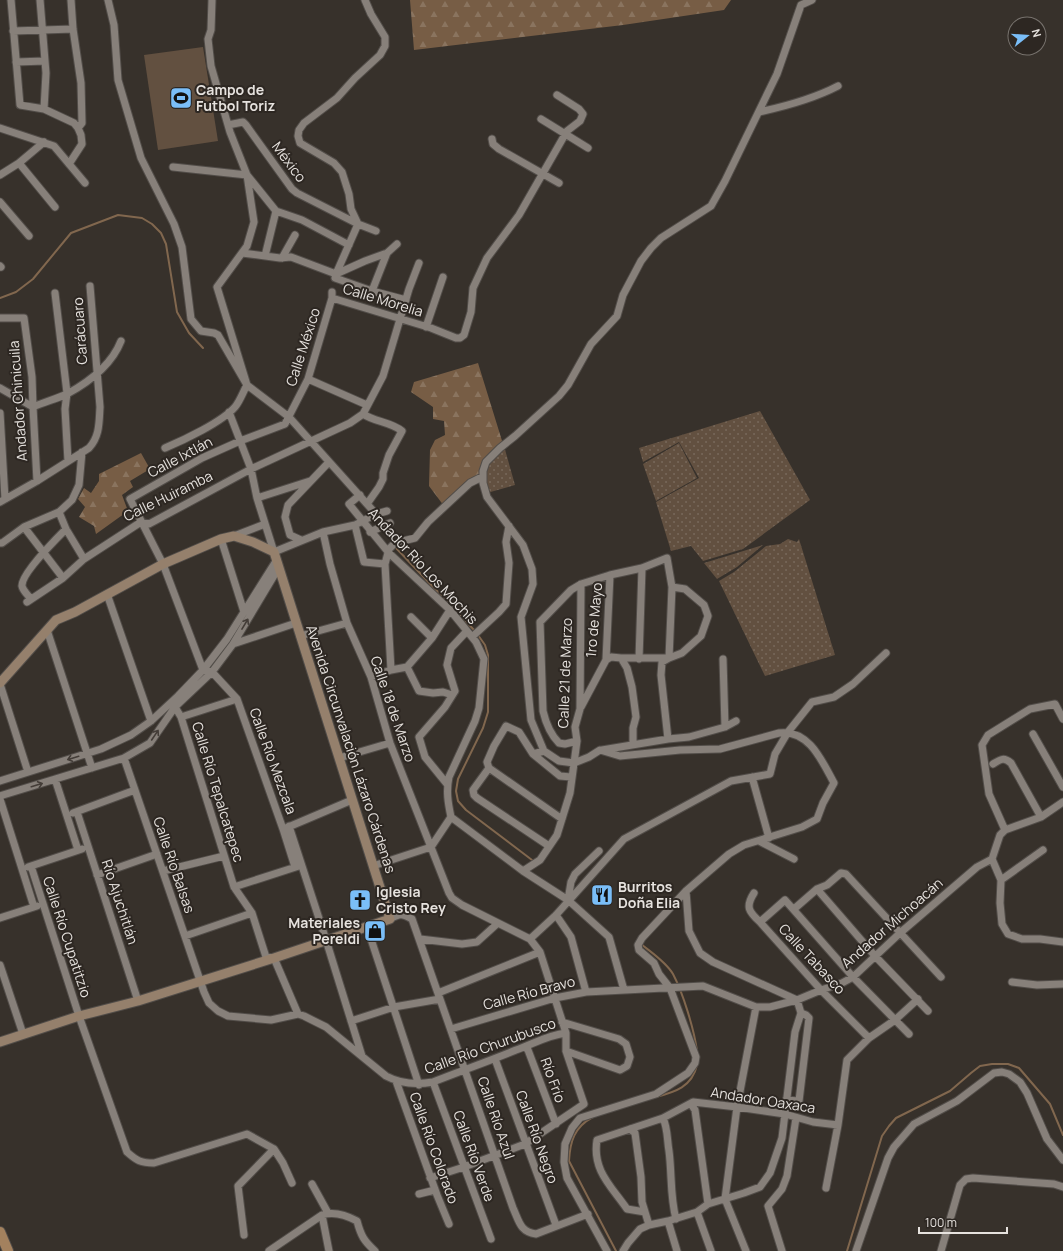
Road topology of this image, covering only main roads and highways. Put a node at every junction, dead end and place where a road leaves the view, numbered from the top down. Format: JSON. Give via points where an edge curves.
{"nodes":[{"id":1,"x":0,"y":1232,"type":"edge"},
{"id":2,"x":8,"y":1251,"type":"edge"}],
"edges":[{"from":1,"to":2,"type":"main road"}]}
